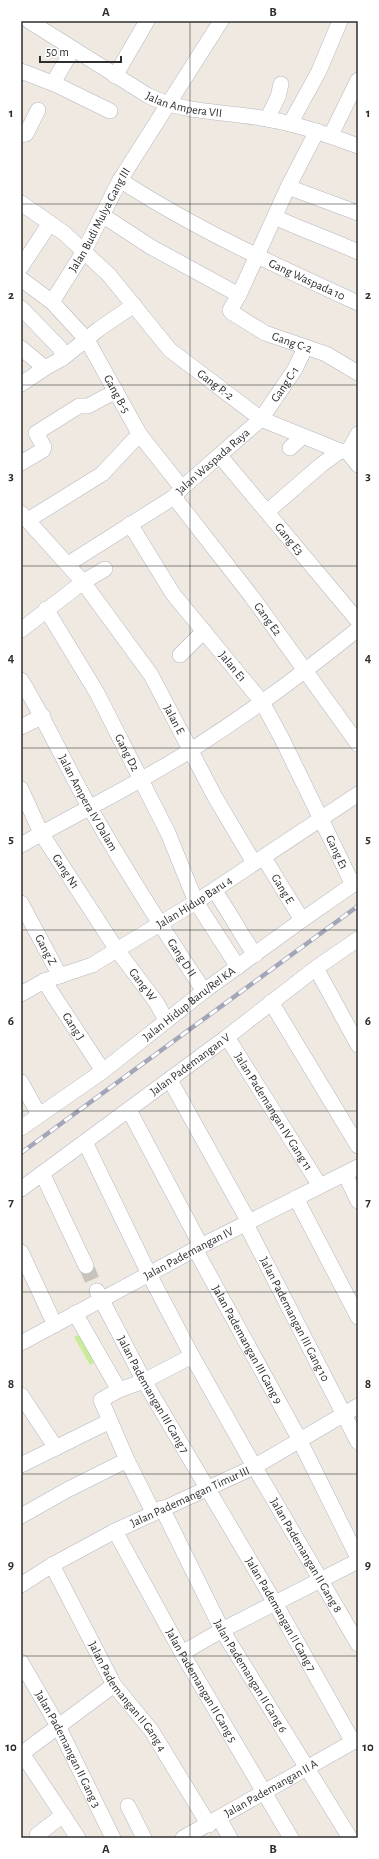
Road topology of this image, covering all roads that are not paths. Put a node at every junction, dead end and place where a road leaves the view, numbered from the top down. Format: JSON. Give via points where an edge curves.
{"nodes":[{"id":1,"x":24,"y":21,"type":"edge"},
{"id":2,"x":29,"y":21,"type":"edge"},
{"id":3,"x":147,"y":21,"type":"edge"},
{"id":4,"x":221,"y":21,"type":"edge"},
{"id":5,"x":340,"y":21,"type":"edge"},
{"id":6,"x":21,"y":26,"type":"edge"},
{"id":7,"x":73,"y":49,"type":"junction"},
{"id":8,"x":21,"y":71,"type":"edge"},
{"id":9,"x":115,"y":76,"type":"junction"},
{"id":10,"x":358,"y":80,"type":"edge"},
{"id":11,"x":53,"y":83,"type":"junction"},
{"id":12,"x":281,"y":84,"type":"dead end"},
{"id":13,"x":168,"y":105,"type":"junction"},
{"id":14,"x":38,"y":110,"type":"dead end"},
{"id":15,"x":110,"y":111,"type":"dead end"},
{"id":16,"x":267,"y":119,"type":"junction"},
{"id":17,"x":290,"y":124,"type":"junction"},
{"id":18,"x":324,"y":133,"type":"junction"},
{"id":19,"x":21,"y":135,"type":"edge"},
{"id":20,"x":358,"y":146,"type":"edge"},
{"id":21,"x":120,"y":180,"type":"junction"},
{"id":22,"x":288,"y":186,"type":"junction"},
{"id":23,"x":21,"y":202,"type":"edge"},
{"id":24,"x":358,"y":213,"type":"edge"},
{"id":25,"x":102,"y":215,"type":"junction"},
{"id":26,"x":275,"y":217,"type":"junction"},
{"id":27,"x":50,"y":223,"type":"junction"},
{"id":28,"x":84,"y":251,"type":"junction"},
{"id":29,"x":358,"y":252,"type":"edge"},
{"id":30,"x":256,"y":254,"type":"junction"},
{"id":31,"x":21,"y":267,"type":"edge"},
{"id":32,"x":21,"y":279,"type":"edge"},
{"id":33,"x":239,"y":295,"type":"junction"},
{"id":34,"x":52,"y":302,"type":"junction"},
{"id":35,"x":358,"y":303,"type":"edge"},
{"id":36,"x":134,"y":305,"type":"junction"},
{"id":37,"x":21,"y":308,"type":"edge"},
{"id":38,"x":87,"y":340,"type":"junction"},
{"id":39,"x":21,"y":348,"type":"edge"},
{"id":40,"x":305,"y":348,"type":"junction"},
{"id":41,"x":63,"y":358,"type":"junction"},
{"id":42,"x":45,"y":368,"type":"junction"},
{"id":43,"x":358,"y":373,"type":"edge"},
{"id":44,"x":21,"y":384,"type":"edge"},
{"id":45,"x":116,"y":391,"type":"junction"},
{"id":46,"x":261,"y":419,"type":"junction"},
{"id":47,"x":358,"y":434,"type":"edge"},
{"id":48,"x":140,"y":435,"type":"junction"},
{"id":49,"x":303,"y":436,"type":"junction"},
{"id":50,"x":290,"y":448,"type":"dead end"},
{"id":51,"x":344,"y":451,"type":"junction"},
{"id":52,"x":220,"y":456,"type":"junction"},
{"id":53,"x":21,"y":463,"type":"edge"},
{"id":54,"x":358,"y":465,"type":"edge"},
{"id":55,"x":178,"y":493,"type":"junction"},
{"id":56,"x":268,"y":511,"type":"junction"},
{"id":57,"x":24,"y":516,"type":"edge"},
{"id":58,"x":130,"y":524,"type":"junction"},
{"id":59,"x":68,"y":564,"type":"junction"},
{"id":60,"x":105,"y":569,"type":"dead end"},
{"id":61,"x":83,"y":582,"type":"junction"},
{"id":62,"x":46,"y":609,"type":"junction"},
{"id":63,"x":358,"y":621,"type":"edge"},
{"id":64,"x":358,"y":629,"type":"edge"},
{"id":65,"x":21,"y":630,"type":"edge"},
{"id":66,"x":204,"y":631,"type":"junction"},
{"id":67,"x":180,"y":654,"type":"dead end"},
{"id":68,"x":305,"y":671,"type":"junction"},
{"id":69,"x":21,"y":680,"type":"edge"},
{"id":70,"x":262,"y":702,"type":"junction"},
{"id":71,"x":43,"y":716,"type":"junction"},
{"id":72,"x":21,"y":727,"type":"edge"},
{"id":73,"x":358,"y":744,"type":"edge"},
{"id":74,"x":191,"y":750,"type":"junction"},
{"id":75,"x":140,"y":780,"type":"junction"},
{"id":76,"x":21,"y":789,"type":"edge"},
{"id":77,"x":358,"y":794,"type":"edge"},
{"id":78,"x":89,"y":806,"type":"junction"},
{"id":79,"x":320,"y":819,"type":"junction"},
{"id":80,"x":41,"y":833,"type":"junction"},
{"id":81,"x":21,"y":845,"type":"edge"},
{"id":82,"x":259,"y":860,"type":"junction"},
{"id":83,"x":355,"y":883,"type":"edge"},
{"id":84,"x":214,"y":890,"type":"junction"},
{"id":85,"x":196,"y":902,"type":"junction"},
{"id":86,"x":23,"y":912,"type":"edge"},
{"id":87,"x":302,"y":920,"type":"junction"},
{"id":88,"x":159,"y":923,"type":"junction"},
{"id":89,"x":358,"y":939,"type":"edge"},
{"id":90,"x":117,"y":950,"type":"junction"},
{"id":91,"x":255,"y":955,"type":"junction"},
{"id":92,"x":238,"y":967,"type":"junction"},
{"id":93,"x":316,"y":968,"type":"junction"},
{"id":94,"x":60,"y":976,"type":"junction"},
{"id":95,"x":44,"y":981,"type":"junction"},
{"id":96,"x":204,"y":992,"type":"junction"},
{"id":97,"x":21,"y":994,"type":"edge"},
{"id":98,"x":270,"y":1002,"type":"junction"},
{"id":99,"x":166,"y":1020,"type":"junction"},
{"id":100,"x":227,"y":1037,"type":"junction"},
{"id":101,"x":358,"y":1045,"type":"edge"},
{"id":102,"x":103,"y":1070,"type":"junction"},
{"id":103,"x":170,"y":1080,"type":"junction"},
{"id":104,"x":21,"y":1082,"type":"edge"},
{"id":105,"x":129,"y":1110,"type":"junction"},
{"id":106,"x":39,"y":1115,"type":"junction"},
{"id":107,"x":21,"y":1128,"type":"edge"},
{"id":108,"x":85,"y":1142,"type":"junction"},
{"id":109,"x":358,"y":1146,"type":"edge"},
{"id":110,"x":351,"y":1170,"type":"edge"},
{"id":111,"x":42,"y":1173,"type":"junction"},
{"id":112,"x":320,"y":1186,"type":"junction"},
{"id":113,"x":21,"y":1189,"type":"edge"},
{"id":114,"x":296,"y":1198,"type":"junction"},
{"id":115,"x":358,"y":1201,"type":"edge"},
{"id":116,"x":247,"y":1223,"type":"junction"},
{"id":117,"x":198,"y":1247,"type":"junction"},
{"id":118,"x":23,"y":1260,"type":"edge"},
{"id":119,"x":86,"y":1266,"type":"tunnel mouth"},
{"id":120,"x":149,"y":1274,"type":"junction"},
{"id":121,"x":99,"y":1295,"type":"junction"},
{"id":122,"x":75,"y":1313,"type":"junction"},
{"id":123,"x":358,"y":1317,"type":"edge"},
{"id":124,"x":55,"y":1324,"type":"junction"},
{"id":125,"x":21,"y":1343,"type":"edge"},
{"id":126,"x":192,"y":1356,"type":"junction"},
{"id":127,"x":144,"y":1381,"type":"junction"},
{"id":128,"x":119,"y":1390,"type":"junction"},
{"id":129,"x":21,"y":1394,"type":"edge"},
{"id":130,"x":358,"y":1406,"type":"edge"},
{"id":131,"x":344,"y":1414,"type":"junction"},
{"id":132,"x":110,"y":1421,"type":"junction"},
{"id":133,"x":300,"y":1441,"type":"junction"},
{"id":134,"x":358,"y":1442,"type":"edge"},
{"id":135,"x":56,"y":1448,"type":"junction"},
{"id":136,"x":127,"y":1460,"type":"junction"},
{"id":137,"x":21,"y":1465,"type":"edge"},
{"id":138,"x":254,"y":1467,"type":"junction"},
{"id":139,"x":208,"y":1488,"type":"junction"},
{"id":140,"x":158,"y":1510,"type":"junction"},
{"id":141,"x":21,"y":1516,"type":"edge"},
{"id":142,"x":115,"y":1531,"type":"junction"},
{"id":143,"x":358,"y":1559,"type":"edge"},
{"id":144,"x":52,"y":1565,"type":"junction"},
{"id":145,"x":320,"y":1579,"type":"junction"},
{"id":146,"x":21,"y":1585,"type":"edge"},
{"id":147,"x":276,"y":1603,"type":"junction"},
{"id":148,"x":222,"y":1630,"type":"junction"},
{"id":149,"x":358,"y":1644,"type":"edge"},
{"id":150,"x":182,"y":1653,"type":"junction"},
{"id":151,"x":21,"y":1662,"type":"edge"},
{"id":152,"x":114,"y":1685,"type":"junction"},
{"id":153,"x":58,"y":1726,"type":"junction"},
{"id":154,"x":355,"y":1741,"type":"edge"},
{"id":155,"x":21,"y":1753,"type":"edge"},
{"id":156,"x":307,"y":1769,"type":"junction"},
{"id":157,"x":264,"y":1794,"type":"junction"},
{"id":158,"x":128,"y":1806,"type":"dead end"},
{"id":159,"x":63,"y":1815,"type":"junction"},
{"id":160,"x":214,"y":1821,"type":"junction"},
{"id":161,"x":37,"y":1835,"type":"dead end"},
{"id":162,"x":78,"y":1838,"type":"edge"},
{"id":163,"x":113,"y":1838,"type":"edge"},
{"id":164,"x":144,"y":1838,"type":"edge"},
{"id":165,"x":183,"y":1838,"type":"edge"},
{"id":166,"x":230,"y":1838,"type":"edge"},
{"id":167,"x":291,"y":1838,"type":"edge"},
{"id":168,"x":350,"y":1838,"type":"edge"}],
"edges":[{"from":1,"to":6,"type":"street"},
{"from":2,"to":7,"type":"street","name":"Jalan Ampera VII"},
{"from":3,"to":9,"type":"street"},
{"from":4,"to":13,"type":"street","name":"Jalan Budi Mulya Gang III"},
{"from":5,"to":17,"type":"street","via":[[318,71]]},
{"from":7,"to":9,"type":"street","name":"Jalan Ampera VII"},
{"from":7,"to":11,"type":"street"},
{"from":8,"to":11,"type":"street"},
{"from":9,"to":13,"type":"street","name":"Jalan Ampera VII"},
{"from":10,"to":18,"type":"street"},
{"from":11,"to":15,"type":"street"},
{"from":12,"to":16,"type":"street","via":[[278,97]]},
{"from":13,"to":16,"type":"street","name":"Jalan Ampera VII"},
{"from":13,"to":21,"type":"street","name":"Jalan Budi Mulya Gang III"},
{"from":14,"to":19,"type":"street","via":[[26,134]]},
{"from":16,"to":17,"type":"street","name":"Jalan Ampera VII"},
{"from":17,"to":18,"type":"street","name":"Jalan Ampera VII"},
{"from":18,"to":20,"type":"street","name":"Jalan Ampera VII"},
{"from":18,"to":22,"type":"street"},
{"from":21,"to":25,"type":"street","name":"Jalan Budi Mulya Gang III"},
{"from":21,"to":30,"type":"street","name":"Gang Waspada 10","via":[[156,204]]},
{"from":22,"to":24,"type":"street"},
{"from":22,"to":26,"type":"street"},
{"from":23,"to":27,"type":"street","name":"Gang P.-2"},
{"from":25,"to":28,"type":"street","name":"Jalan Budi Mulya Gang III"},
{"from":25,"to":33,"type":"street","via":[[151,247]]},
{"from":26,"to":29,"type":"street"},
{"from":26,"to":30,"type":"street"},
{"from":27,"to":28,"type":"street","name":"Gang P.-2"},
{"from":27,"to":31,"type":"street"},
{"from":28,"to":34,"type":"street","name":"Jalan Budi Mulya Gang III"},
{"from":28,"to":36,"type":"street","name":"Gang P.-2","via":[[109,275]]},
{"from":30,"to":33,"type":"street"},
{"from":30,"to":35,"type":"street","name":"Gang Waspada 10","via":[[295,275]]},
{"from":32,"to":34,"type":"street"},
{"from":33,"to":40,"type":"street","name":"Gang C-2","via":[[231,312],[265,333]]},
{"from":34,"to":38,"type":"street","name":"Gang B-5"},
{"from":36,"to":38,"type":"street"},
{"from":36,"to":46,"type":"street","name":"Gang P.-2","via":[[170,350]]},
{"from":37,"to":41,"type":"street","via":[[60,348]]},
{"from":38,"to":41,"type":"street"},
{"from":38,"to":45,"type":"street","name":"Gang B-5"},
{"from":39,"to":42,"type":"street"},
{"from":40,"to":43,"type":"street","name":"Gang C-2","via":[[326,354]]},
{"from":40,"to":46,"type":"street","name":"Gang C-1","via":[[295,369]]},
{"from":41,"to":42,"type":"street"},
{"from":42,"to":44,"type":"street"},
{"from":45,"to":48,"type":"street","name":"Gang B-5"},
{"from":45,"to":53,"type":"street","via":[[88,406],[79,406],[36,433],[44,447],[43,450]]},
{"from":46,"to":49,"type":"street","name":"Jalan Waspada Raya"},
{"from":46,"to":52,"type":"street","name":"Jalan Waspada Raya"},
{"from":47,"to":51,"type":"street"},
{"from":48,"to":55,"type":"street","name":"Gang B-5"},
{"from":48,"to":57,"type":"street","via":[[102,474]]},
{"from":49,"to":50,"type":"street"},
{"from":49,"to":51,"type":"street","name":"Jalan Waspada Raya"},
{"from":51,"to":54,"type":"street"},
{"from":51,"to":56,"type":"street","via":[[321,464]]},
{"from":52,"to":55,"type":"street","name":"Jalan Waspada Raya"},
{"from":52,"to":56,"type":"street","name":"Gang E3"},
{"from":55,"to":58,"type":"street","name":"Jalan Waspada Raya"},
{"from":55,"to":68,"type":"street","name":"Gang E2"},
{"from":56,"to":63,"type":"street","name":"Gang E3"},
{"from":57,"to":59,"type":"street"},
{"from":58,"to":59,"type":"street","name":"Jalan Waspada Raya"},
{"from":58,"to":66,"type":"street","name":"Jalan E1","via":[[173,594]]},
{"from":59,"to":61,"type":"street"},
{"from":60,"to":61,"type":"street"},
{"from":61,"to":62,"type":"street"},
{"from":61,"to":74,"type":"street","name":"Jalan E","via":[[151,676]]},
{"from":62,"to":65,"type":"street"},
{"from":62,"to":75,"type":"street","name":"Gang D2","via":[[97,693]]},
{"from":64,"to":68,"type":"street"},
{"from":66,"to":67,"type":"street"},
{"from":66,"to":70,"type":"street","name":"Jalan E1"},
{"from":68,"to":70,"type":"street"},
{"from":68,"to":73,"type":"street","name":"Gang E2"},
{"from":69,"to":71,"type":"street","name":"Jalan Ampera IV Dalam"},
{"from":70,"to":74,"type":"street"},
{"from":70,"to":79,"type":"street","name":"Jalan E1"},
{"from":71,"to":72,"type":"street"},
{"from":71,"to":78,"type":"street","name":"Jalan Ampera IV Dalam"},
{"from":74,"to":75,"type":"street"},
{"from":74,"to":82,"type":"street","name":"Jalan E","via":[[215,797]]},
{"from":75,"to":78,"type":"street"},
{"from":75,"to":85,"type":"street","name":"Gang D2","via":[[168,833]]},
{"from":76,"to":80,"type":"street","name":"Gang N1"},
{"from":77,"to":79,"type":"street","name":"Jalan Hidup Baru 4"},
{"from":78,"to":80,"type":"street"},
{"from":78,"to":88,"type":"street","name":"Jalan Ampera IV Dalam"},
{"from":79,"to":82,"type":"street","name":"Jalan Hidup Baru 4"},
{"from":79,"to":83,"type":"street","name":"Gang E1"},
{"from":80,"to":81,"type":"street"},
{"from":80,"to":90,"type":"street","name":"Gang N1"},
{"from":82,"to":84,"type":"street","name":"Jalan Hidup Baru 4"},
{"from":82,"to":87,"type":"street","name":"Gang E"},
{"from":83,"to":87,"type":"street","name":"Jalan Hidup Baru/Rel KA"},
{"from":84,"to":85,"type":"street","name":"Jalan Hidup Baru 4"},
{"from":84,"to":91,"type":"street","via":[[229,910]]},
{"from":85,"to":88,"type":"street","name":"Jalan Hidup Baru 4"},
{"from":85,"to":92,"type":"street","name":"Gang D2"},
{"from":86,"to":94,"type":"street","name":"Gang Z"},
{"from":87,"to":91,"type":"street","name":"Jalan Hidup Baru/Rel KA"},
{"from":88,"to":90,"type":"street","name":"Jalan Hidup Baru 4"},
{"from":88,"to":96,"type":"street","name":"Gang D II"},
{"from":89,"to":93,"type":"street","name":"Jalan Pademangan V"},
{"from":90,"to":94,"type":"street","name":"Jalan Hidup Baru 4","via":[[92,965]]},
{"from":90,"to":99,"type":"street","name":"Gang W","via":[[156,1002]]},
{"from":91,"to":92,"type":"street","name":"Jalan Hidup Baru/Rel KA"},
{"from":92,"to":96,"type":"street","name":"Jalan Hidup Baru/Rel KA"},
{"from":93,"to":98,"type":"street","name":"Jalan Pademangan V"},
{"from":93,"to":101,"type":"street"},
{"from":94,"to":95,"type":"street","name":"Jalan Hidup Baru 4"},
{"from":95,"to":97,"type":"street","name":"Jalan Hidup Baru 4"},
{"from":95,"to":102,"type":"street","name":"Gang J"},
{"from":96,"to":99,"type":"street","name":"Jalan Hidup Baru/Rel KA"},
{"from":98,"to":100,"type":"street","name":"Jalan Pademangan V"},
{"from":98,"to":109,"type":"street"},
{"from":99,"to":102,"type":"street","name":"Jalan Hidup Baru/Rel KA"},
{"from":100,"to":103,"type":"street","name":"Jalan Pademangan V"},
{"from":100,"to":112,"type":"street","name":"Jalan Pademangan IV Gang 11"},
{"from":102,"to":106,"type":"street","name":"Jalan Hidup Baru/Rel KA"},
{"from":103,"to":105,"type":"street","name":"Jalan Pademangan V"},
{"from":103,"to":116,"type":"street","name":"Jalan Pademangan III Gang 10"},
{"from":104,"to":106,"type":"street"},
{"from":105,"to":108,"type":"street","name":"Jalan Pademangan V"},
{"from":105,"to":117,"type":"street","name":"Jalan Pademangan III Gang 9"},
{"from":106,"to":107,"type":"street","name":"Jalan Hidup Baru/Rel KA"},
{"from":108,"to":111,"type":"street","name":"Jalan Pademangan V"},
{"from":108,"to":120,"type":"street","name":"Jalan Pademangan II Gang 8"},
{"from":110,"to":112,"type":"street","name":"Jalan Pademangan IV"},
{"from":110,"to":115,"type":"street"},
{"from":111,"to":113,"type":"street","name":"Jalan Pademangan V"},
{"from":111,"to":119,"type":"street"},
{"from":112,"to":114,"type":"street","name":"Jalan Pademangan IV"},
{"from":114,"to":116,"type":"street","name":"Jalan Pademangan IV"},
{"from":114,"to":123,"type":"street"},
{"from":116,"to":117,"type":"street","name":"Jalan Pademangan IV"},
{"from":116,"to":131,"type":"street","name":"Jalan Pademangan III Gang 10"},
{"from":117,"to":120,"type":"street","name":"Jalan Pademangan IV"},
{"from":117,"to":133,"type":"street","name":"Jalan Pademangan III Gang 9"},
{"from":118,"to":124,"type":"street"},
{"from":120,"to":121,"type":"street","name":"Jalan Pademangan IV"},
{"from":120,"to":126,"type":"street","name":"Jalan Pademangan II Gang 8"},
{"from":121,"to":122,"type":"street","name":"Jalan Pademangan IV"},
{"from":121,"to":127,"type":"street","name":"Jalan Pademangan III Gang 7"},
{"from":122,"to":124,"type":"street","name":"Jalan Pademangan IV"},
{"from":122,"to":128,"type":"street"},
{"from":124,"to":125,"type":"street","name":"Jalan Pademangan IV"},
{"from":126,"to":127,"type":"street"},
{"from":126,"to":138,"type":"street","name":"Jalan Pademangan II Gang 8"},
{"from":127,"to":128,"type":"street"},
{"from":127,"to":139,"type":"street","name":"Jalan Pademangan III Gang 7"},
{"from":128,"to":132,"type":"street","name":"Jalan Pademangan II Gang 6","via":[[101,1400]]},
{"from":129,"to":135,"type":"street"},
{"from":130,"to":131,"type":"street","name":"Jalan Pademangan Timur III"},
{"from":131,"to":133,"type":"street","name":"Jalan Pademangan Timur III"},
{"from":131,"to":134,"type":"street","name":"Jalan Pademangan III Gang 10"},
{"from":132,"to":135,"type":"street"},
{"from":132,"to":136,"type":"street","name":"Jalan Pademangan II Gang 6"},
{"from":133,"to":138,"type":"street","name":"Jalan Pademangan Timur III"},
{"from":133,"to":143,"type":"street","name":"Jalan Pademangan III Gang 9"},
{"from":135,"to":137,"type":"street"},
{"from":136,"to":140,"type":"street","name":"Jalan Pademangan II Gang 6"},
{"from":136,"to":141,"type":"street"},
{"from":138,"to":139,"type":"street","name":"Jalan Pademangan Timur III"},
{"from":138,"to":145,"type":"street","name":"Jalan Pademangan II Gang 8"},
{"from":139,"to":140,"type":"street","name":"Jalan Pademangan Timur III"},
{"from":139,"to":147,"type":"street","name":"Jalan Pademangan II Gang 7"},
{"from":140,"to":142,"type":"street","name":"Jalan Pademangan Timur III"},
{"from":140,"to":148,"type":"street","name":"Jalan Pademangan II Gang 6"},
{"from":142,"to":144,"type":"street","name":"Jalan Pademangan Timur III"},
{"from":142,"to":150,"type":"street","name":"Jalan Pademangan II Gang 5"},
{"from":143,"to":145,"type":"street"},
{"from":144,"to":146,"type":"street","name":"Jalan Pademangan Timur III"},
{"from":144,"to":152,"type":"street","name":"Jalan Pademangan II Gang 4"},
{"from":145,"to":147,"type":"street"},
{"from":145,"to":149,"type":"street","name":"Jalan Pademangan II Gang 8"},
{"from":147,"to":148,"type":"street"},
{"from":147,"to":154,"type":"street","name":"Jalan Pademangan II Gang 7"},
{"from":148,"to":150,"type":"street"},
{"from":148,"to":156,"type":"street","name":"Jalan Pademangan II Gang 6"},
{"from":150,"to":157,"type":"street","name":"Jalan Pademangan II Gang 5"},
{"from":151,"to":153,"type":"street","name":"Jalan Pademangan II Gang 3"},
{"from":152,"to":153,"type":"street"},
{"from":152,"to":160,"type":"street","name":"Jalan Pademangan II Gang 4","via":[[151,1730]]},
{"from":153,"to":155,"type":"street"},
{"from":153,"to":163,"type":"street","name":"Jalan Pademangan II Gang 3"},
{"from":154,"to":156,"type":"street","name":"Jalan Pademangan II A"},
{"from":155,"to":159,"type":"street"},
{"from":156,"to":157,"type":"street","name":"Jalan Pademangan II A"},
{"from":156,"to":168,"type":"street","name":"Jalan Pademangan II Gang 6"},
{"from":157,"to":160,"type":"street","name":"Jalan Pademangan II A"},
{"from":157,"to":167,"type":"street","name":"Jalan Pademangan II Gang 5"},
{"from":158,"to":164,"type":"street"},
{"from":159,"to":161,"type":"street"},
{"from":159,"to":162,"type":"street"},
{"from":160,"to":165,"type":"street","name":"Jalan Pademangan II A"},
{"from":160,"to":166,"type":"street","name":"Jalan Pademangan II Gang 4"}]}
